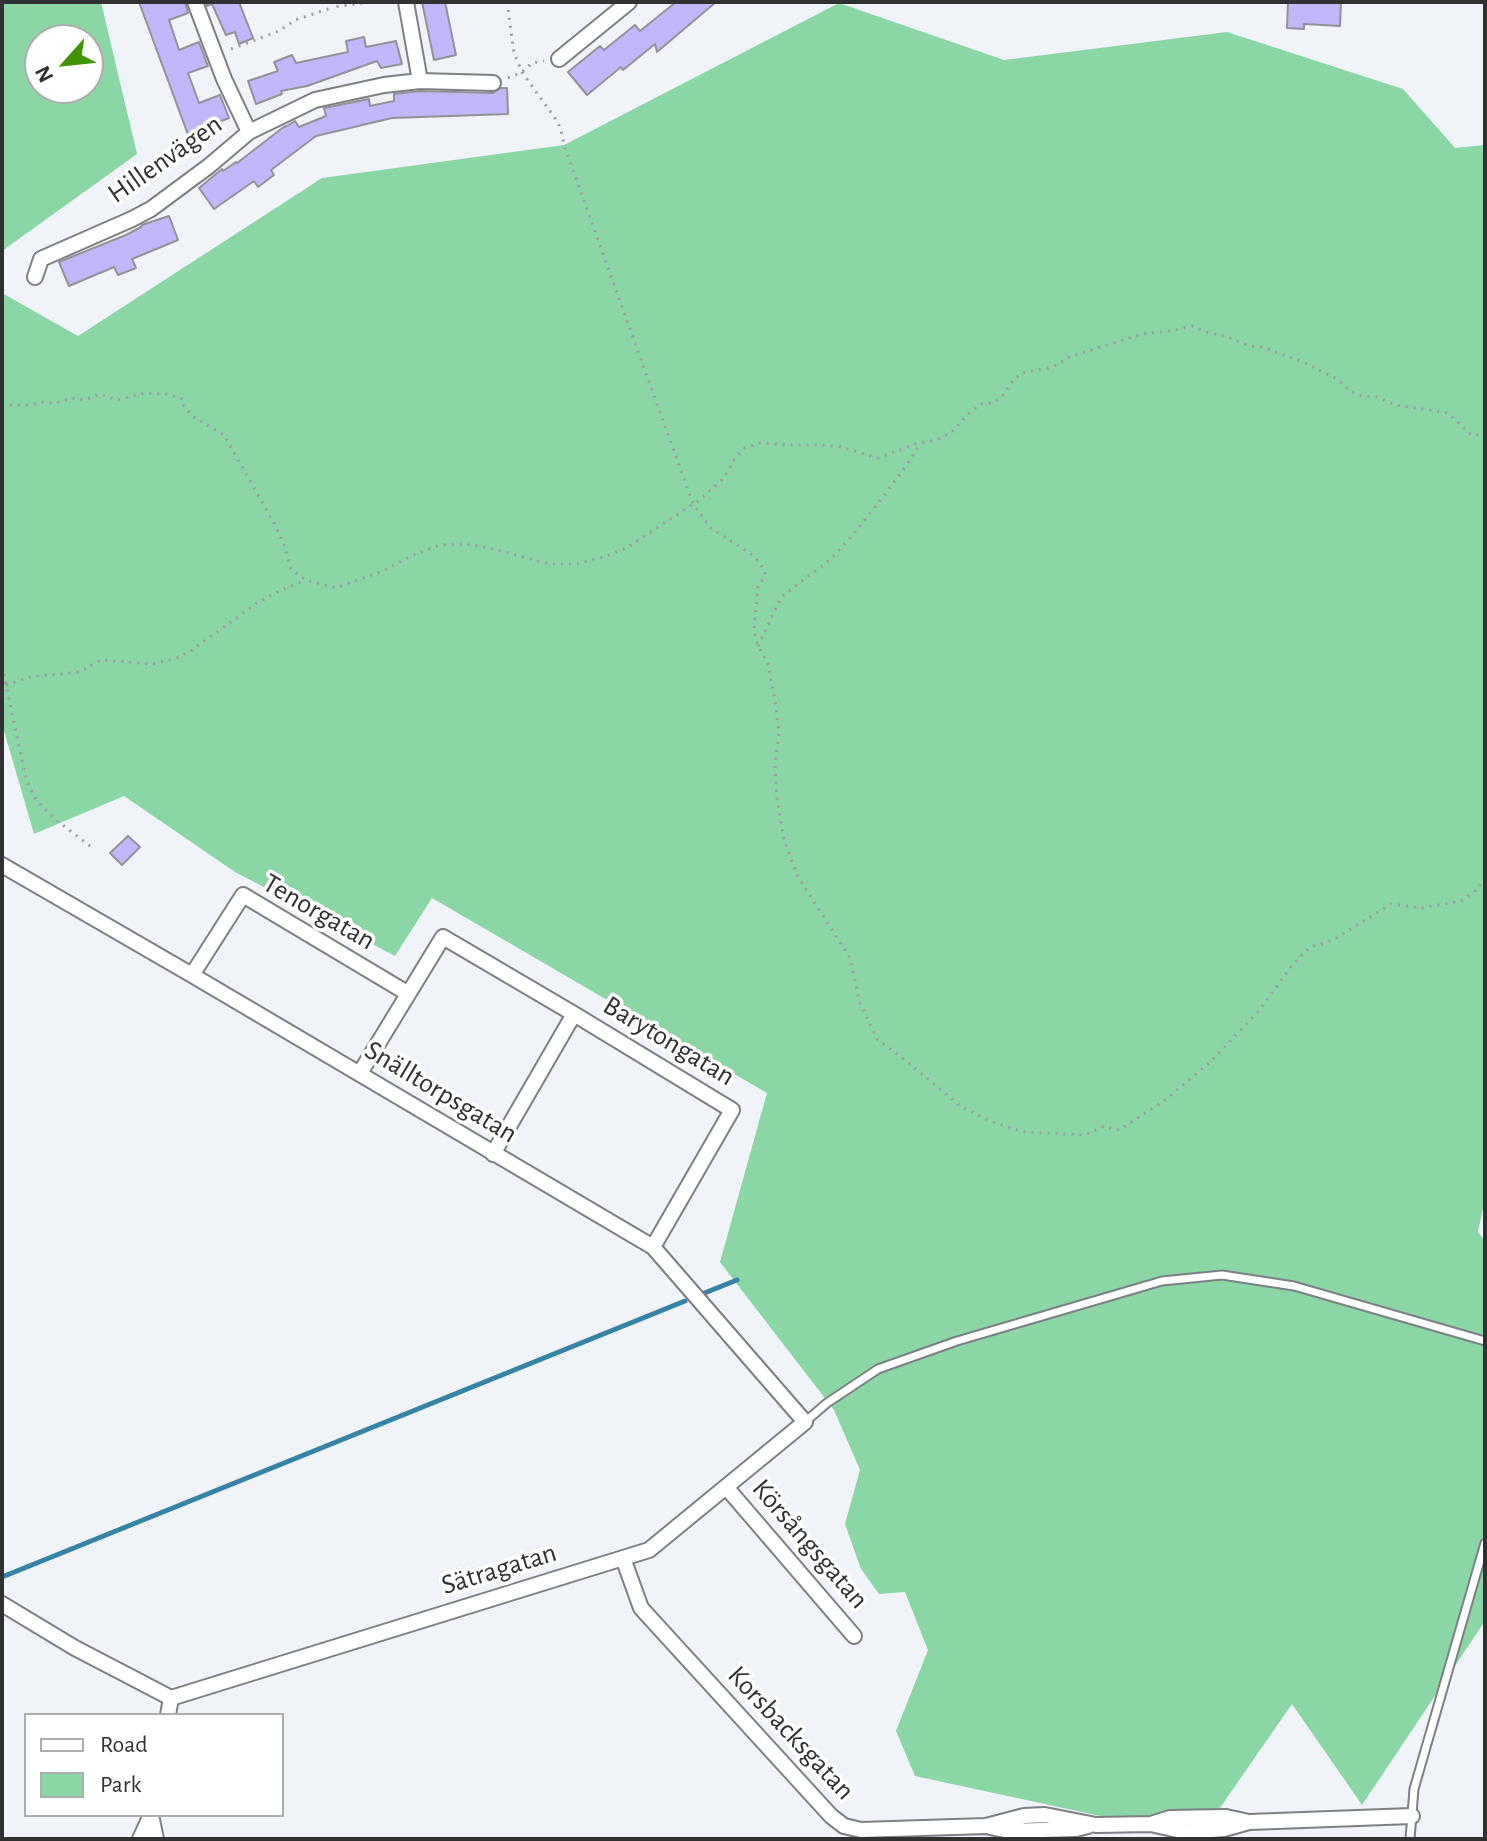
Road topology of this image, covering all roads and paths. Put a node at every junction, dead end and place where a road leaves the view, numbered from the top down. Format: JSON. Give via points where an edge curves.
{"nodes":[{"id":1,"x":195,"y":2,"type":"edge"},
{"id":2,"x":369,"y":2,"type":"edge"},
{"id":3,"x":406,"y":2,"type":"edge"},
{"id":4,"x":507,"y":2,"type":"edge"},
{"id":5,"x":629,"y":2,"type":"edge"},
{"id":6,"x":333,"y":4,"type":"edge"},
{"id":7,"x":215,"y":55,"type":"junction"},
{"id":8,"x":559,"y":59,"type":"joint"},
{"id":9,"x":522,"y":72,"type":"junction"},
{"id":10,"x":420,"y":81,"type":"junction"},
{"id":11,"x":493,"y":83,"type":"joint"},
{"id":12,"x":249,"y":132,"type":"junction"},
{"id":13,"x":35,"y":277,"type":"dead end"},
{"id":14,"x":2,"y":405,"type":"edge"},
{"id":15,"x":1485,"y":435,"type":"edge"},
{"id":16,"x":921,"y":443,"type":"junction"},
{"id":17,"x":693,"y":504,"type":"junction"},
{"id":18,"x":306,"y":580,"type":"junction"},
{"id":19,"x":758,"y":646,"type":"junction"},
{"id":20,"x":2,"y":666,"type":"edge"},
{"id":21,"x":6,"y":685,"type":"junction"},
{"id":22,"x":94,"y":849,"type":"dead end"},
{"id":23,"x":2,"y":865,"type":"edge"},
{"id":24,"x":1485,"y":879,"type":"edge"},
{"id":25,"x":192,"y":975,"type":"junction"},
{"id":26,"x":407,"y":993,"type":"junction"},
{"id":27,"x":574,"y":1014,"type":"junction"},
{"id":28,"x":360,"y":1073,"type":"junction"},
{"id":29,"x":493,"y":1154,"type":"junction"},
{"id":30,"x":653,"y":1247,"type":"junction"},
{"id":31,"x":1485,"y":1341,"type":"edge"},
{"id":32,"x":805,"y":1422,"type":"junction"},
{"id":33,"x":726,"y":1487,"type":"junction"},
{"id":34,"x":1485,"y":1543,"type":"edge"},
{"id":35,"x":623,"y":1558,"type":"junction"},
{"id":36,"x":2,"y":1604,"type":"edge"},
{"id":37,"x":854,"y":1636,"type":"dead end"},
{"id":38,"x":171,"y":1698,"type":"junction"},
{"id":39,"x":168,"y":1713,"type":"edge"},
{"id":40,"x":1412,"y":1816,"type":"junction"},
{"id":41,"x":150,"y":1817,"type":"edge"},
{"id":42,"x":151,"y":1817,"type":"edge"},
{"id":43,"x":140,"y":1839,"type":"edge"},
{"id":44,"x":156,"y":1839,"type":"edge"},
{"id":45,"x":1410,"y":1839,"type":"edge"}],
"edges":[{"from":1,"to":7,"type":"street","name":"Hillenvägen"},
{"from":2,"to":6,"type":"path"},
{"from":3,"to":10,"type":"street"},
{"from":4,"to":9,"type":"path"},
{"from":5,"to":8,"type":"street"},
{"from":6,"to":7,"type":"path"},
{"from":7,"to":12,"type":"street","name":"Hillenvägen"},
{"from":8,"to":9,"type":"path","via":[[532,63]]},
{"from":9,"to":11,"type":"path"},
{"from":9,"to":17,"type":"path","via":[[557,121]]},
{"from":10,"to":11,"type":"street","name":"Hillenvägen"},
{"from":10,"to":12,"type":"street","name":"Hillenvägen","via":[[315,100]]},
{"from":12,"to":13,"type":"street","name":"Hillenvägen","via":[[151,209],[41,259]]},
{"from":14,"to":18,"type":"path","via":[[54,404],[100,394],[117,400],[144,393],[183,399],[192,416],[224,435],[275,525],[291,569]]},
{"from":15,"to":16,"type":"path","via":[[1471,435],[1448,413],[1361,396],[1301,361],[1192,326],[1142,334],[1053,367],[1021,373],[1002,397],[981,404],[952,432]]},
{"from":16,"to":17,"type":"path","via":[[878,458],[841,447],[759,443],[745,448],[724,478]]},
{"from":16,"to":19,"type":"path","via":[[831,559],[781,597]]},
{"from":17,"to":18,"type":"path","via":[[628,547],[576,564],[549,564],[467,544],[439,545],[335,588]]},
{"from":17,"to":19,"type":"path","via":[[711,528],[754,556],[764,569],[755,604]]},
{"from":18,"to":21,"type":"path","via":[[257,603],[175,659],[152,664],[101,660],[79,672]]},
{"from":19,"to":24,"type":"path","via":[[768,664],[779,732],[775,765],[784,840],[798,877],[850,958],[860,1003],[877,1039],[959,1105],[1023,1132],[1085,1135],[1104,1126],[1119,1130],[1164,1101],[1219,1053],[1310,947],[1333,940],[1391,904],[1422,908],[1461,901]]},
{"from":20,"to":21,"type":"path"},
{"from":21,"to":22,"type":"path","via":[[26,779],[36,800]]},
{"from":23,"to":25,"type":"street","name":"Snälltorpsgatan"},
{"from":25,"to":26,"type":"street","name":"Tenorgatan","via":[[243,895]]},
{"from":25,"to":28,"type":"street","name":"Snälltorpsgatan"},
{"from":26,"to":27,"type":"street","name":"Barytongatan","via":[[443,937]]},
{"from":26,"to":28,"type":"street"},
{"from":27,"to":29,"type":"street"},
{"from":27,"to":30,"type":"street","name":"Barytongatan","via":[[732,1110]]},
{"from":28,"to":29,"type":"street","name":"Snälltorpsgatan"},
{"from":29,"to":30,"type":"street","name":"Snälltorpsgatan"},
{"from":30,"to":32,"type":"street","name":"Snälltorpsgatan"},
{"from":31,"to":32,"type":"lane","via":[[1294,1286],[1222,1275],[1162,1281],[878,1369]]},
{"from":32,"to":33,"type":"street","name":"Sätragatan"},
{"from":33,"to":35,"type":"street","name":"Sätragatan","via":[[649,1550]]},
{"from":33,"to":37,"type":"street","name":"Körsångsgatan"},
{"from":34,"to":40,"type":"lane","via":[[1414,1789]]},
{"from":35,"to":38,"type":"street","name":"Sätragatan"},
{"from":35,"to":40,"type":"street","name":"Korsbacksgatan","via":[[641,1608],[844,1826],[986,1826],[1009,1831],[1151,1824],[1186,1832],[1249,1822]]},
{"from":36,"to":38,"type":"street"},
{"from":38,"to":39,"type":"street"},
{"from":40,"to":45,"type":"lane"},
{"from":41,"to":43,"type":"street"},
{"from":42,"to":44,"type":"street"}]}
